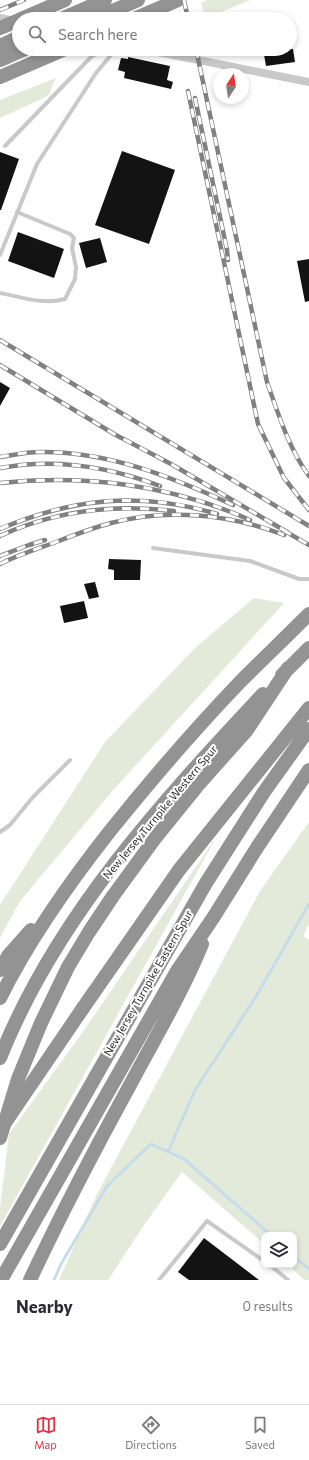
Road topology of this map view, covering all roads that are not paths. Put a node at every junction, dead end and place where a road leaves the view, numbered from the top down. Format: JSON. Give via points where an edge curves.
{"nodes":[{"id":1,"x":65,"y":0,"type":"edge"},
{"id":2,"x":105,"y":0,"type":"edge"},
{"id":3,"x":138,"y":0,"type":"edge"},
{"id":4,"x":178,"y":0,"type":"edge"},
{"id":5,"x":38,"y":12,"type":"edge"},
{"id":6,"x":77,"y":12,"type":"edge"},
{"id":7,"x":110,"y":12,"type":"edge"},
{"id":8,"x":150,"y":12,"type":"edge"},
{"id":9,"x":0,"y":18,"type":"edge"},
{"id":10,"x":12,"y":19,"type":"edge"},
{"id":11,"x":12,"y":23,"type":"edge"},
{"id":12,"x":0,"y":28,"type":"edge"},
{"id":13,"x":12,"y":40,"type":"edge"},
{"id":14,"x":0,"y":46,"type":"edge"},
{"id":15,"x":12,"y":55,"type":"edge"},
{"id":16,"x":49,"y":56,"type":"edge"},
{"id":17,"x":93,"y":56,"type":"edge"},
{"id":18,"x":110,"y":56,"type":"edge"},
{"id":19,"x":178,"y":56,"type":"edge"},
{"id":20,"x":0,"y":60,"type":"edge"},
{"id":21,"x":0,"y":77,"type":"edge"},
{"id":22,"x":309,"y":82,"type":"edge"},
{"id":23,"x":5,"y":146,"type":"dead end"},
{"id":24,"x":17,"y":212,"type":"junction"},
{"id":25,"x":0,"y":255,"type":"edge"},
{"id":26,"x":0,"y":292,"type":"edge"},
{"id":27,"x":153,"y":548,"type":"dead end"},
{"id":28,"x":309,"y":579,"type":"edge"},
{"id":29,"x":309,"y":614,"type":"edge"},
{"id":30,"x":309,"y":648,"type":"edge"},
{"id":31,"x":288,"y":668,"type":"junction"},
{"id":32,"x":309,"y":708,"type":"edge"},
{"id":33,"x":309,"y":729,"type":"edge"},
{"id":34,"x":70,"y":760,"type":"dead end"},
{"id":35,"x":309,"y":770,"type":"edge"},
{"id":36,"x":0,"y":832,"type":"edge"},
{"id":37,"x":63,"y":894,"type":"junction"},
{"id":38,"x":213,"y":918,"type":"junction"},
{"id":39,"x":0,"y":970,"type":"edge"},
{"id":40,"x":0,"y":998,"type":"edge"},
{"id":41,"x":0,"y":1058,"type":"edge"},
{"id":42,"x":0,"y":1130,"type":"edge"},
{"id":43,"x":0,"y":1138,"type":"edge"},
{"id":44,"x":0,"y":1244,"type":"edge"},
{"id":45,"x":261,"y":1259,"type":"edge"},
{"id":46,"x":274,"y":1268,"type":"edge"},
{"id":47,"x":1,"y":1280,"type":"edge"},
{"id":48,"x":30,"y":1280,"type":"edge"},
{"id":49,"x":158,"y":1280,"type":"edge"},
{"id":50,"x":288,"y":1280,"type":"edge"}],
"edges":[{"from":1,"to":5,"type":"highway"},
{"from":2,"to":6,"type":"highway"},
{"from":3,"to":7,"type":"highway"},
{"from":4,"to":8,"type":"highway"},
{"from":9,"to":10,"type":"street"},
{"from":11,"to":12,"type":"highway","bridge":true},
{"from":13,"to":14,"type":"highway"},
{"from":15,"to":20,"type":"highway"},
{"from":16,"to":21,"type":"highway"},
{"from":17,"to":23,"type":"lane"},
{"from":18,"to":24,"type":"lane","via":[[96,73],[37,164]]},
{"from":19,"to":22,"type":"street"},
{"from":24,"to":25,"type":"lane"},
{"from":24,"to":26,"type":"lane","via":[[74,238],[72,248],[76,267],[75,279],[65,299],[55,302],[31,300]]},
{"from":27,"to":28,"type":"lane","via":[[250,561],[299,579]]},
{"from":29,"to":37,"type":"highway","via":[[213,711],[155,776]]},
{"from":30,"to":31,"type":"highway","name":"New Jersey Turnpike Western Spur"},
{"from":31,"to":41,"type":"highway","name":"New Jersey Turnpike Western Spur","via":[[176,789],[96,888],[39,977]]},
{"from":31,"to":43,"type":"highway","via":[[247,730],[156,837],[85,938],[41,1023],[18,1079]]},
{"from":32,"to":42,"type":"highway","bridge":true,"via":[[179,870]]},
{"from":33,"to":44,"type":"highway","name":"New Jersey Turnpike Eastern Spur","via":[[264,792],[202,889]]},
{"from":34,"to":36,"type":"lane","via":[[33,797],[10,825]]},
{"from":35,"to":38,"type":"highway","name":"New Jersey Turnpike Eastern Spur"},
{"from":37,"to":39,"type":"highway","via":[[8,956]]},
{"from":37,"to":40,"type":"highway","via":[[32,940]]},
{"from":38,"to":47,"type":"highway","name":"New Jersey Turnpike Eastern Spur","via":[[177,971]]},
{"from":38,"to":48,"type":"highway","name":"New Jersey Turnpike Eastern Spur","via":[[188,979],[92,1155]]},
{"from":45,"to":49,"type":"lane","via":[[207,1221]]},
{"from":46,"to":50,"type":"lane"}]}
